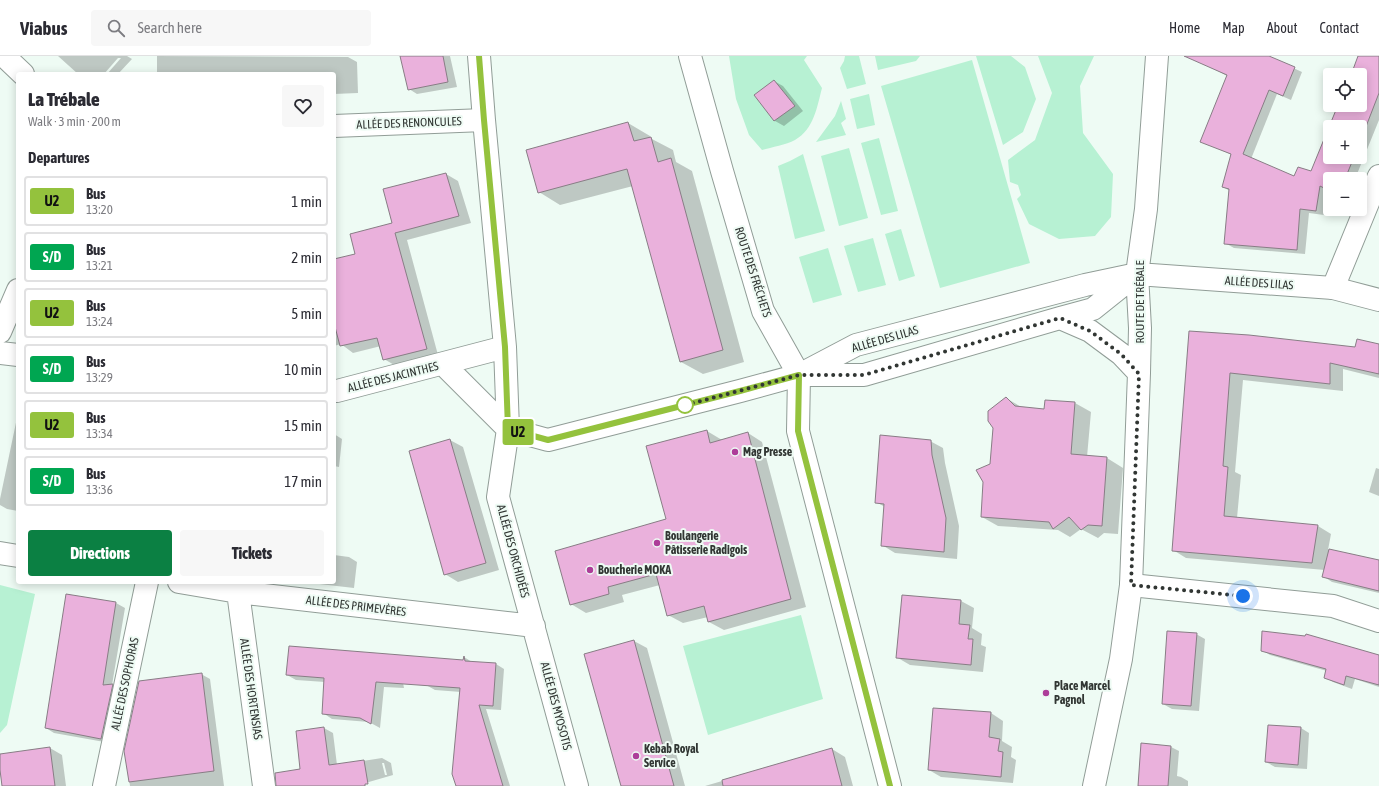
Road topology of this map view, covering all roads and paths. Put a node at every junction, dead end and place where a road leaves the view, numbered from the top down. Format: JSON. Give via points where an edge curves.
{"nodes":[{"id":1,"x":4,"y":56,"type":"edge"},
{"id":2,"x":480,"y":56,"type":"edge"},
{"id":3,"x":690,"y":56,"type":"edge"},
{"id":4,"x":1157,"y":56,"type":"edge"},
{"id":5,"x":21,"y":72,"type":"edge"},
{"id":6,"x":484,"y":120,"type":"junction"},
{"id":7,"x":336,"y":126,"type":"edge"},
{"id":8,"x":1379,"y":176,"type":"edge"},
{"id":9,"x":1137,"y":274,"type":"junction"},
{"id":10,"x":1333,"y":288,"type":"junction"},
{"id":11,"x":16,"y":295,"type":"edge"},
{"id":12,"x":1379,"y":300,"type":"edge"},
{"id":13,"x":1060,"y":318,"type":"junction"},
{"id":14,"x":0,"y":332,"type":"edge"},
{"id":15,"x":505,"y":347,"type":"junction"},
{"id":16,"x":0,"y":353,"type":"edge"},
{"id":17,"x":16,"y":355,"type":"edge"},
{"id":18,"x":443,"y":364,"type":"junction"},
{"id":19,"x":1139,"y":374,"type":"junction"},
{"id":20,"x":799,"y":375,"type":"junction"},
{"id":21,"x":336,"y":391,"type":"edge"},
{"id":22,"x":508,"y":429,"type":"junction"},
{"id":23,"x":0,"y":553,"type":"edge"},
{"id":24,"x":16,"y":556,"type":"edge"},
{"id":25,"x":147,"y":584,"type":"edge"},
{"id":26,"x":191,"y":584,"type":"edge"},
{"id":27,"x":1131,"y":585,"type":"junction"},
{"id":28,"x":238,"y":592,"type":"junction"},
{"id":29,"x":1379,"y":621,"type":"edge"},
{"id":30,"x":534,"y":626,"type":"junction"},
{"id":31,"x":104,"y":786,"type":"edge"},
{"id":32,"x":264,"y":786,"type":"edge"},
{"id":33,"x":577,"y":786,"type":"edge"},
{"id":34,"x":890,"y":786,"type":"edge"},
{"id":35,"x":1094,"y":786,"type":"edge"}],
"edges":[{"from":1,"to":5,"type":"street"},
{"from":2,"to":6,"type":"street"},
{"from":3,"to":20,"type":"street","name":"ROUTE DES FRÉCHETS","via":[[763,311]]},
{"from":4,"to":9,"type":"street","name":"ROUTE DE TRÉBALE","via":[[1146,209]]},
{"from":6,"to":7,"type":"street","name":"ALLÉE DES RENONCULES"},
{"from":6,"to":15,"type":"street"},
{"from":8,"to":10,"type":"street"},
{"from":9,"to":10,"type":"street","name":"ALLÉE DES LILAS"},
{"from":9,"to":13,"type":"street","via":[[1093,308]]},
{"from":9,"to":19,"type":"street","name":"ROUTE DE TRÉBALE"},
{"from":9,"to":20,"type":"street","name":"ALLÉE DES LILAS","via":[[1085,284],[856,345]]},
{"from":10,"to":12,"type":"street","name":"ALLÉE DES LILAS"},
{"from":11,"to":14,"type":"street"},
{"from":13,"to":19,"type":"street","via":[[1090,331],[1121,354]]},
{"from":13,"to":20,"type":"street","via":[[864,375]]},
{"from":15,"to":18,"type":"street"},
{"from":15,"to":22,"type":"street","name":"ALLÉE DES ORCHIDÉES"},
{"from":16,"to":17,"type":"street"},
{"from":18,"to":21,"type":"street","name":"ALLÉE DES JACINTHES"},
{"from":18,"to":22,"type":"street","name":"ALLÉE DES JACINTHES"},
{"from":19,"to":27,"type":"street","name":"ROUTE DE TRÉBALE"},
{"from":20,"to":22,"type":"street","name":"ALLÉE DES JACINTHES","via":[[548,440]]},
{"from":20,"to":34,"type":"street","via":[[798,431]]},
{"from":22,"to":30,"type":"street","name":"ALLÉE DES ORCHIDÉES","via":[[498,497]]},
{"from":23,"to":24,"type":"street"},
{"from":25,"to":31,"type":"street","name":"ALLÉE DES SOPHORAS"},
{"from":26,"to":28,"type":"street","name":"ALLÉE DES PRIMEVÈRES"},
{"from":27,"to":29,"type":"street","via":[[1333,606]]},
{"from":27,"to":35,"type":"street","name":"ROUTE DE TRÉBALE","via":[[1121,659]]},
{"from":28,"to":30,"type":"street","name":"ALLÉE DES PRIMEVÈRES"},
{"from":28,"to":32,"type":"street","name":"ALLÉE DES HORTENSIAS"},
{"from":30,"to":33,"type":"street","name":"ALLÉE DES MYOSOTIS"}]}
